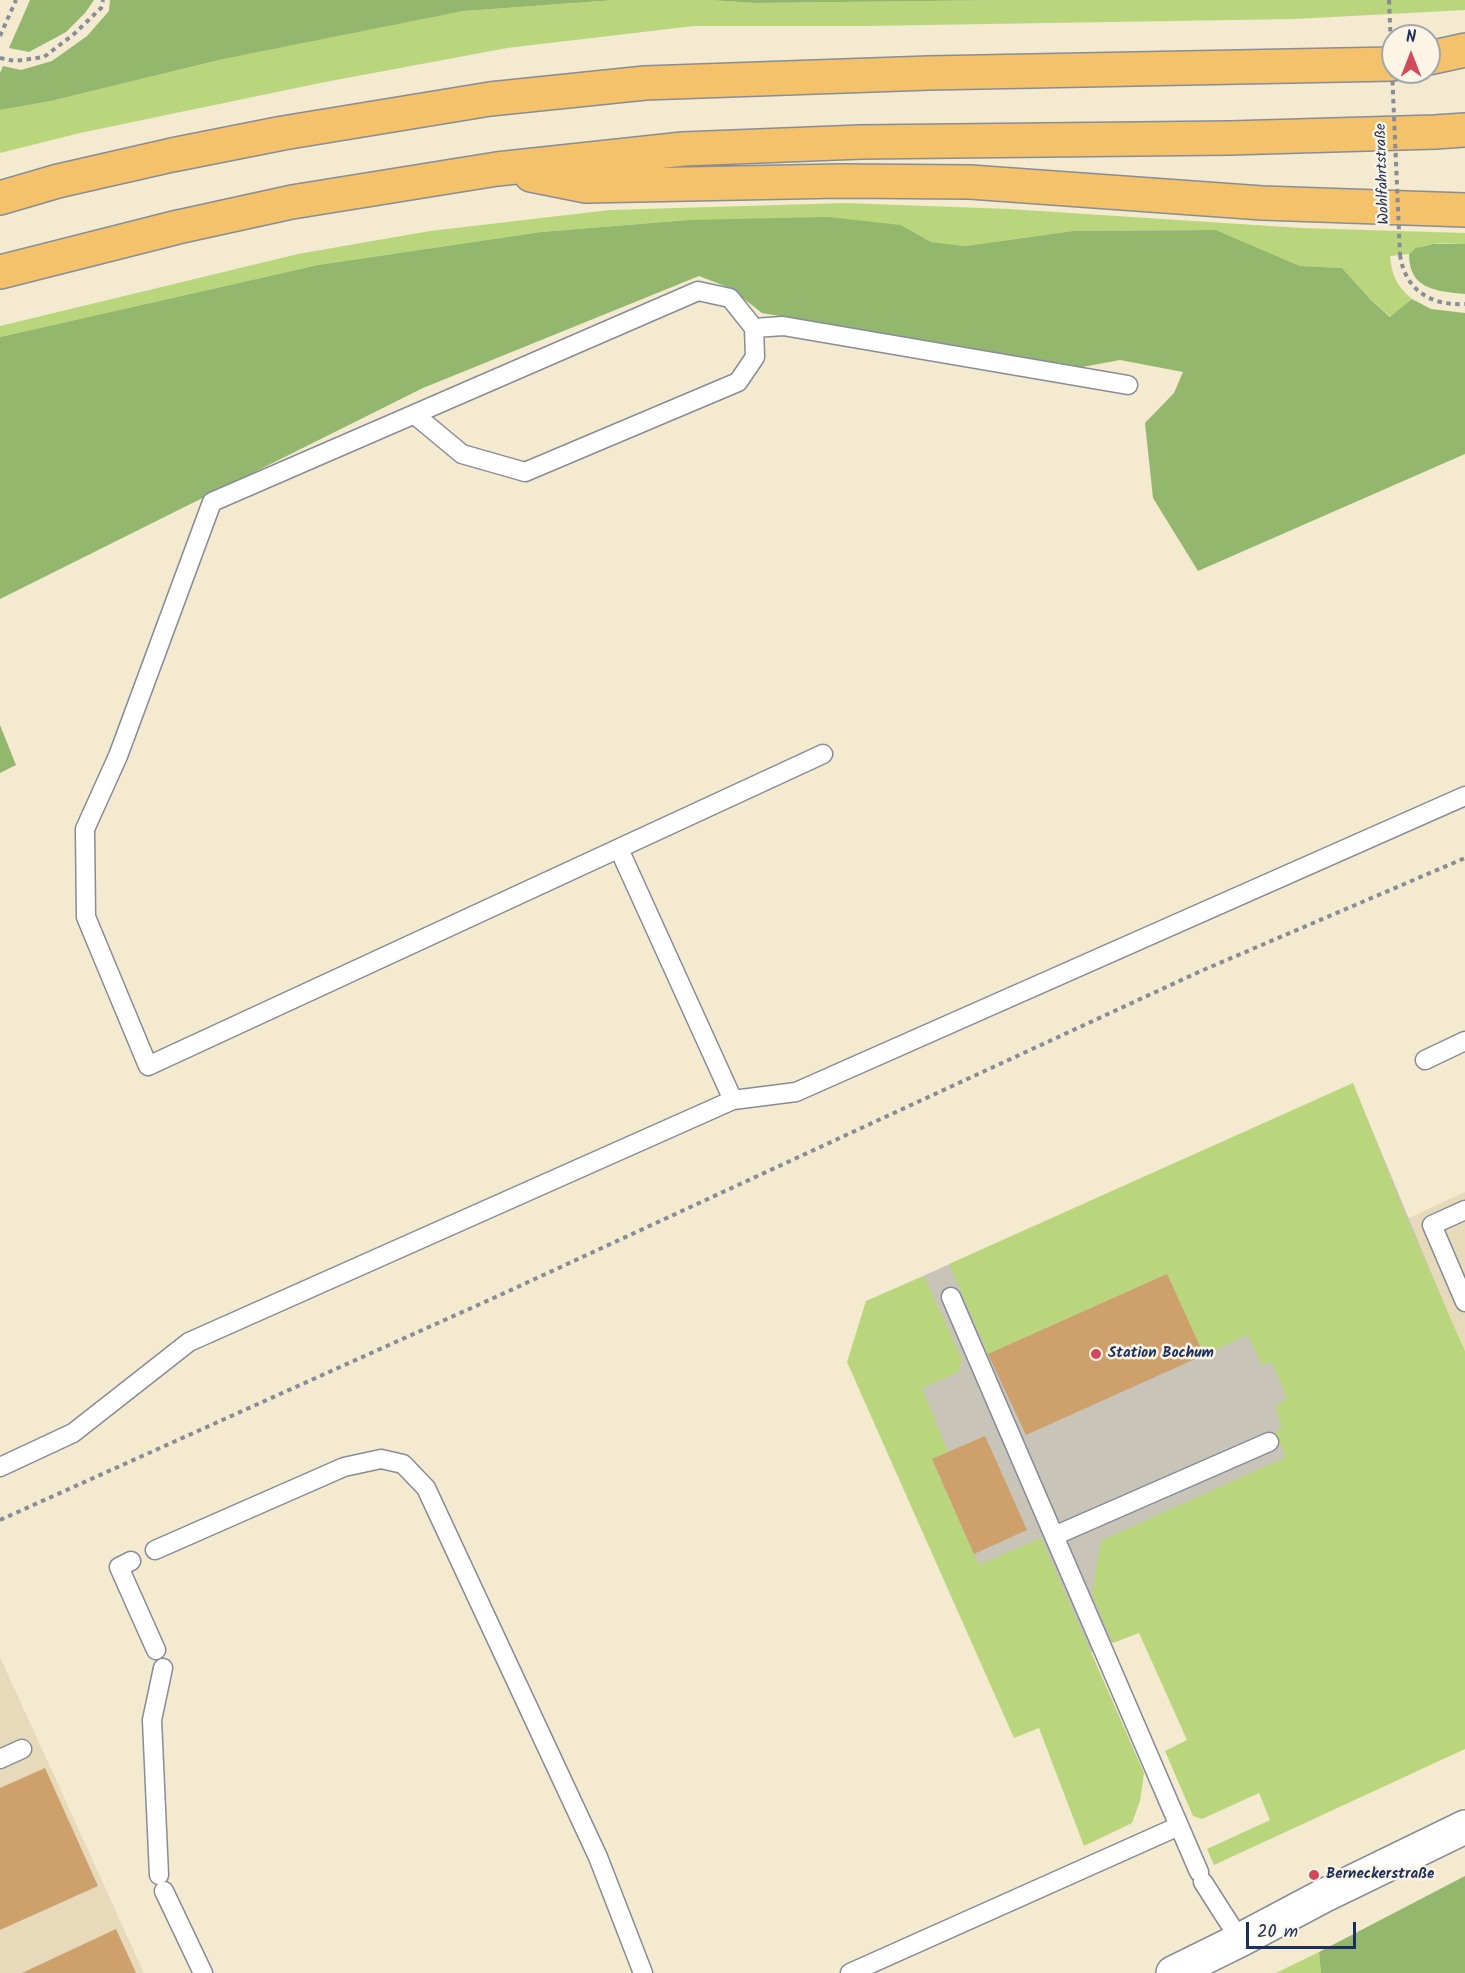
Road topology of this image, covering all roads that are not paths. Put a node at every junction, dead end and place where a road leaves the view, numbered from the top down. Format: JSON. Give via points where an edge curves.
{"nodes":[{"id":1,"x":1465,"y":50,"type":"edge"},
{"id":2,"x":1441,"y":57,"type":"edge"},
{"id":3,"x":1465,"y":59,"type":"edge"},
{"id":4,"x":1441,"y":60,"type":"edge"},
{"id":5,"x":1381,"y":64,"type":"edge"},
{"id":6,"x":1465,"y":130,"type":"edge"},
{"id":7,"x":497,"y":169,"type":"junction"},
{"id":8,"x":0,"y":198,"type":"edge"},
{"id":9,"x":1465,"y":210,"type":"edge"},
{"id":10,"x":0,"y":272,"type":"edge"},
{"id":11,"x":754,"y":328,"type":"junction"},
{"id":12,"x":1128,"y":385,"type":"dead end"},
{"id":13,"x":415,"y":415,"type":"junction"},
{"id":14,"x":823,"y":754,"type":"dead end"},
{"id":15,"x":1465,"y":795,"type":"edge"},
{"id":16,"x":619,"y":849,"type":"junction"},
{"id":17,"x":1465,"y":1041,"type":"edge"},
{"id":18,"x":1425,"y":1060,"type":"dead end"},
{"id":19,"x":733,"y":1100,"type":"junction"},
{"id":20,"x":1465,"y":1210,"type":"edge"},
{"id":21,"x":951,"y":1297,"type":"dead end"},
{"id":22,"x":1465,"y":1302,"type":"edge"},
{"id":23,"x":1269,"y":1442,"type":"dead end"},
{"id":24,"x":0,"y":1467,"type":"edge"},
{"id":25,"x":1054,"y":1536,"type":"junction"},
{"id":26,"x":155,"y":1550,"type":"dead end"},
{"id":27,"x":131,"y":1561,"type":"dead end"},
{"id":28,"x":156,"y":1650,"type":"dead end"},
{"id":29,"x":164,"y":1668,"type":"dead end"},
{"id":30,"x":22,"y":1749,"type":"dead end"},
{"id":31,"x":0,"y":1759,"type":"edge"},
{"id":32,"x":1179,"y":1826,"type":"junction"},
{"id":33,"x":1465,"y":1827,"type":"edge"},
{"id":34,"x":1240,"y":1940,"type":"junction"},
{"id":35,"x":203,"y":1973,"type":"edge"},
{"id":36,"x":643,"y":1973,"type":"edge"},
{"id":37,"x":850,"y":1973,"type":"edge"},
{"id":38,"x":1173,"y":1973,"type":"edge"}],
"edges":[{"from":1,"to":2,"type":"highway"},
{"from":3,"to":4,"type":"highway"},
{"from":5,"to":8,"type":"highway","via":[[645,83],[490,99],[283,133]]},
{"from":6,"to":7,"type":"highway","via":[[1230,138],[850,142],[683,149]]},
{"from":7,"to":9,"type":"highway","via":[[586,186],[970,182],[1262,203]]},
{"from":7,"to":10,"type":"highway","via":[[292,202]]},
{"from":11,"to":12,"type":"lane","via":[[783,326]]},
{"from":11,"to":13,"type":"lane","via":[[730,298],[698,291]]},
{"from":11,"to":13,"type":"lane","via":[[755,357],[738,382],[525,472],[462,454]]},
{"from":13,"to":16,"type":"lane","via":[[212,502],[118,756],[86,829],[86,916],[148,1066]]},
{"from":14,"to":16,"type":"lane"},
{"from":15,"to":19,"type":"lane","via":[[796,1092]]},
{"from":16,"to":19,"type":"lane"},
{"from":17,"to":18,"type":"lane"},
{"from":19,"to":24,"type":"lane","via":[[189,1342],[73,1433]]},
{"from":20,"to":22,"type":"lane","via":[[1432,1225]]},
{"from":21,"to":25,"type":"lane"},
{"from":23,"to":25,"type":"lane"},
{"from":25,"to":32,"type":"lane"},
{"from":26,"to":36,"type":"lane","via":[[344,1467],[381,1459],[403,1464],[426,1488],[598,1857]]},
{"from":27,"to":28,"type":"lane","via":[[119,1567]]},
{"from":29,"to":35,"type":"lane","via":[[152,1720],[162,1883]]},
{"from":30,"to":31,"type":"lane"},
{"from":32,"to":34,"type":"lane","via":[[1201,1877]]},
{"from":32,"to":37,"type":"lane"},
{"from":33,"to":34,"type":"street"},
{"from":34,"to":38,"type":"street"}]}
